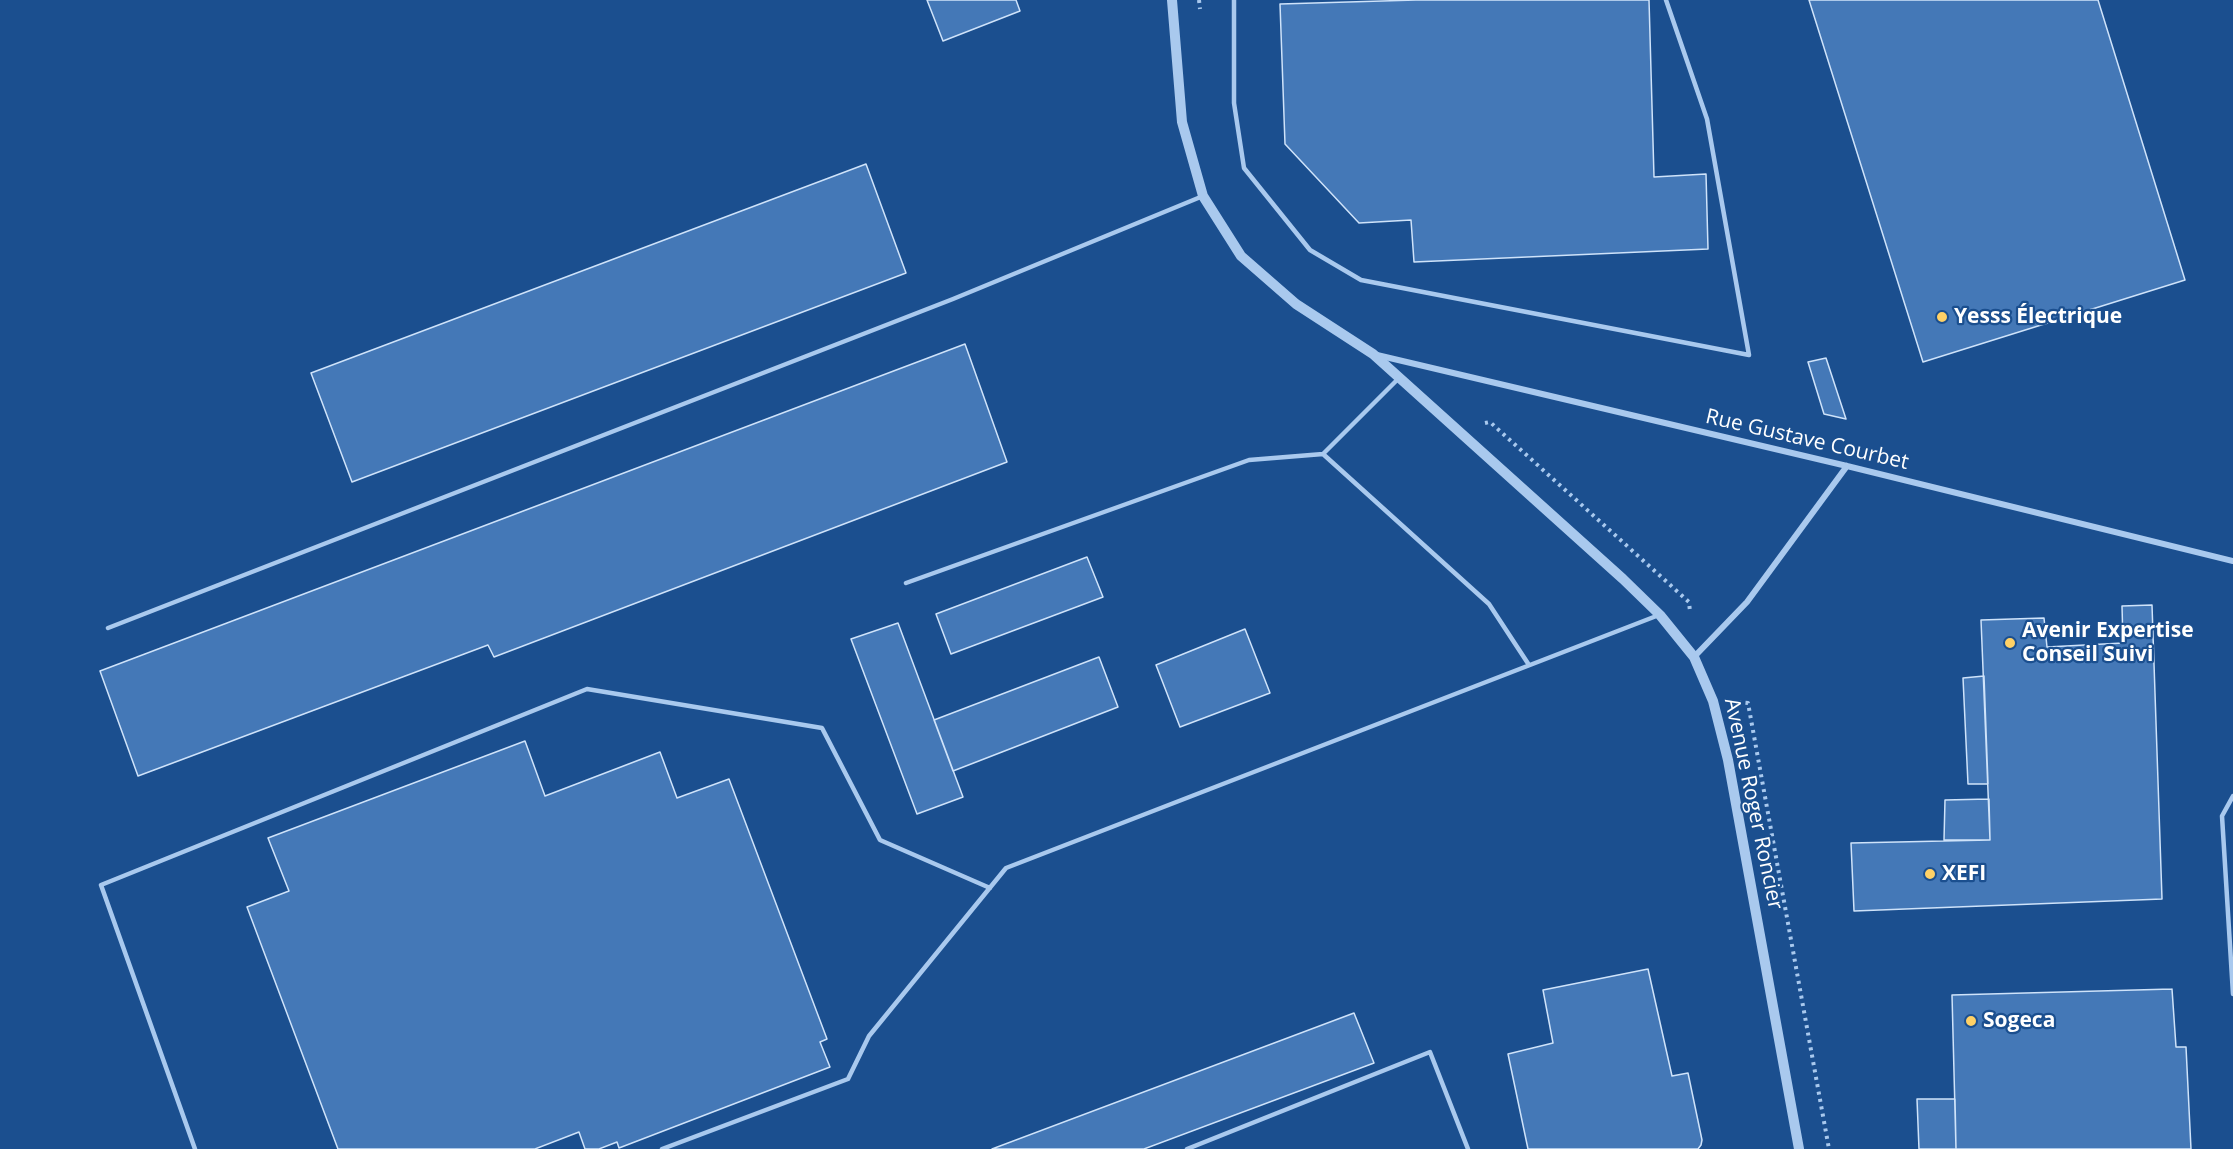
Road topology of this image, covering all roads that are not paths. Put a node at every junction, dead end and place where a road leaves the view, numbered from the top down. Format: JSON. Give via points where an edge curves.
{"nodes":[{"id":1,"x":1172,"y":0,"type":"edge"},
{"id":2,"x":1234,"y":0,"type":"edge"},
{"id":3,"x":1666,"y":0,"type":"edge"},
{"id":4,"x":1203,"y":196,"type":"junction"},
{"id":5,"x":1374,"y":354,"type":"junction"},
{"id":6,"x":1399,"y":377,"type":"junction"},
{"id":7,"x":1323,"y":454,"type":"junction"},
{"id":8,"x":1847,"y":466,"type":"junction"},
{"id":9,"x":2233,"y":561,"type":"edge"},
{"id":10,"x":906,"y":583,"type":"dead end"},
{"id":11,"x":1660,"y":615,"type":"junction"},
{"id":12,"x":108,"y":628,"type":"dead end"},
{"id":13,"x":1694,"y":657,"type":"junction"},
{"id":14,"x":1529,"y":665,"type":"junction"},
{"id":15,"x":2233,"y":796,"type":"edge"},
{"id":16,"x":990,"y":888,"type":"junction"},
{"id":17,"x":2233,"y":994,"type":"edge"},
{"id":18,"x":195,"y":1149,"type":"edge"},
{"id":19,"x":662,"y":1149,"type":"edge"},
{"id":20,"x":1186,"y":1149,"type":"edge"},
{"id":21,"x":1468,"y":1149,"type":"edge"},
{"id":22,"x":1799,"y":1149,"type":"edge"}],
"edges":[{"from":1,"to":4,"type":"street","name":"Avenue Roger Roncier","via":[[1182,122]]},
{"from":2,"to":3,"type":"lane","via":[[1234,104],[1244,168],[1310,250],[1361,280],[1749,355],[1707,119]]},
{"from":4,"to":5,"type":"street","name":"Avenue Roger Roncier","via":[[1241,256],[1296,304]]},
{"from":4,"to":12,"type":"lane","via":[[953,299]]},
{"from":5,"to":6,"type":"street","name":"Avenue Roger Roncier"},
{"from":5,"to":8,"type":"street","name":"Rue Gustave Courbet"},
{"from":6,"to":7,"type":"lane"},
{"from":6,"to":11,"type":"street","name":"Avenue Roger Roncier"},
{"from":7,"to":10,"type":"lane","via":[[1249,460]]},
{"from":7,"to":14,"type":"lane","via":[[1489,604]]},
{"from":8,"to":9,"type":"street","name":"Rue Gustave Courbet"},
{"from":8,"to":13,"type":"street","via":[[1747,602]]},
{"from":11,"to":13,"type":"street","name":"Avenue Roger Roncier"},
{"from":11,"to":14,"type":"lane"},
{"from":13,"to":22,"type":"street","name":"Avenue Roger Roncier","via":[[1713,701],[1730,772]]},
{"from":14,"to":16,"type":"lane","via":[[1006,868]]},
{"from":15,"to":17,"type":"lane","via":[[2222,816]]},
{"from":16,"to":18,"type":"lane","via":[[880,840],[822,728],[587,689],[101,885]]},
{"from":16,"to":19,"type":"lane","via":[[869,1036],[848,1079]]},
{"from":20,"to":21,"type":"lane","via":[[1430,1052]]}]}
